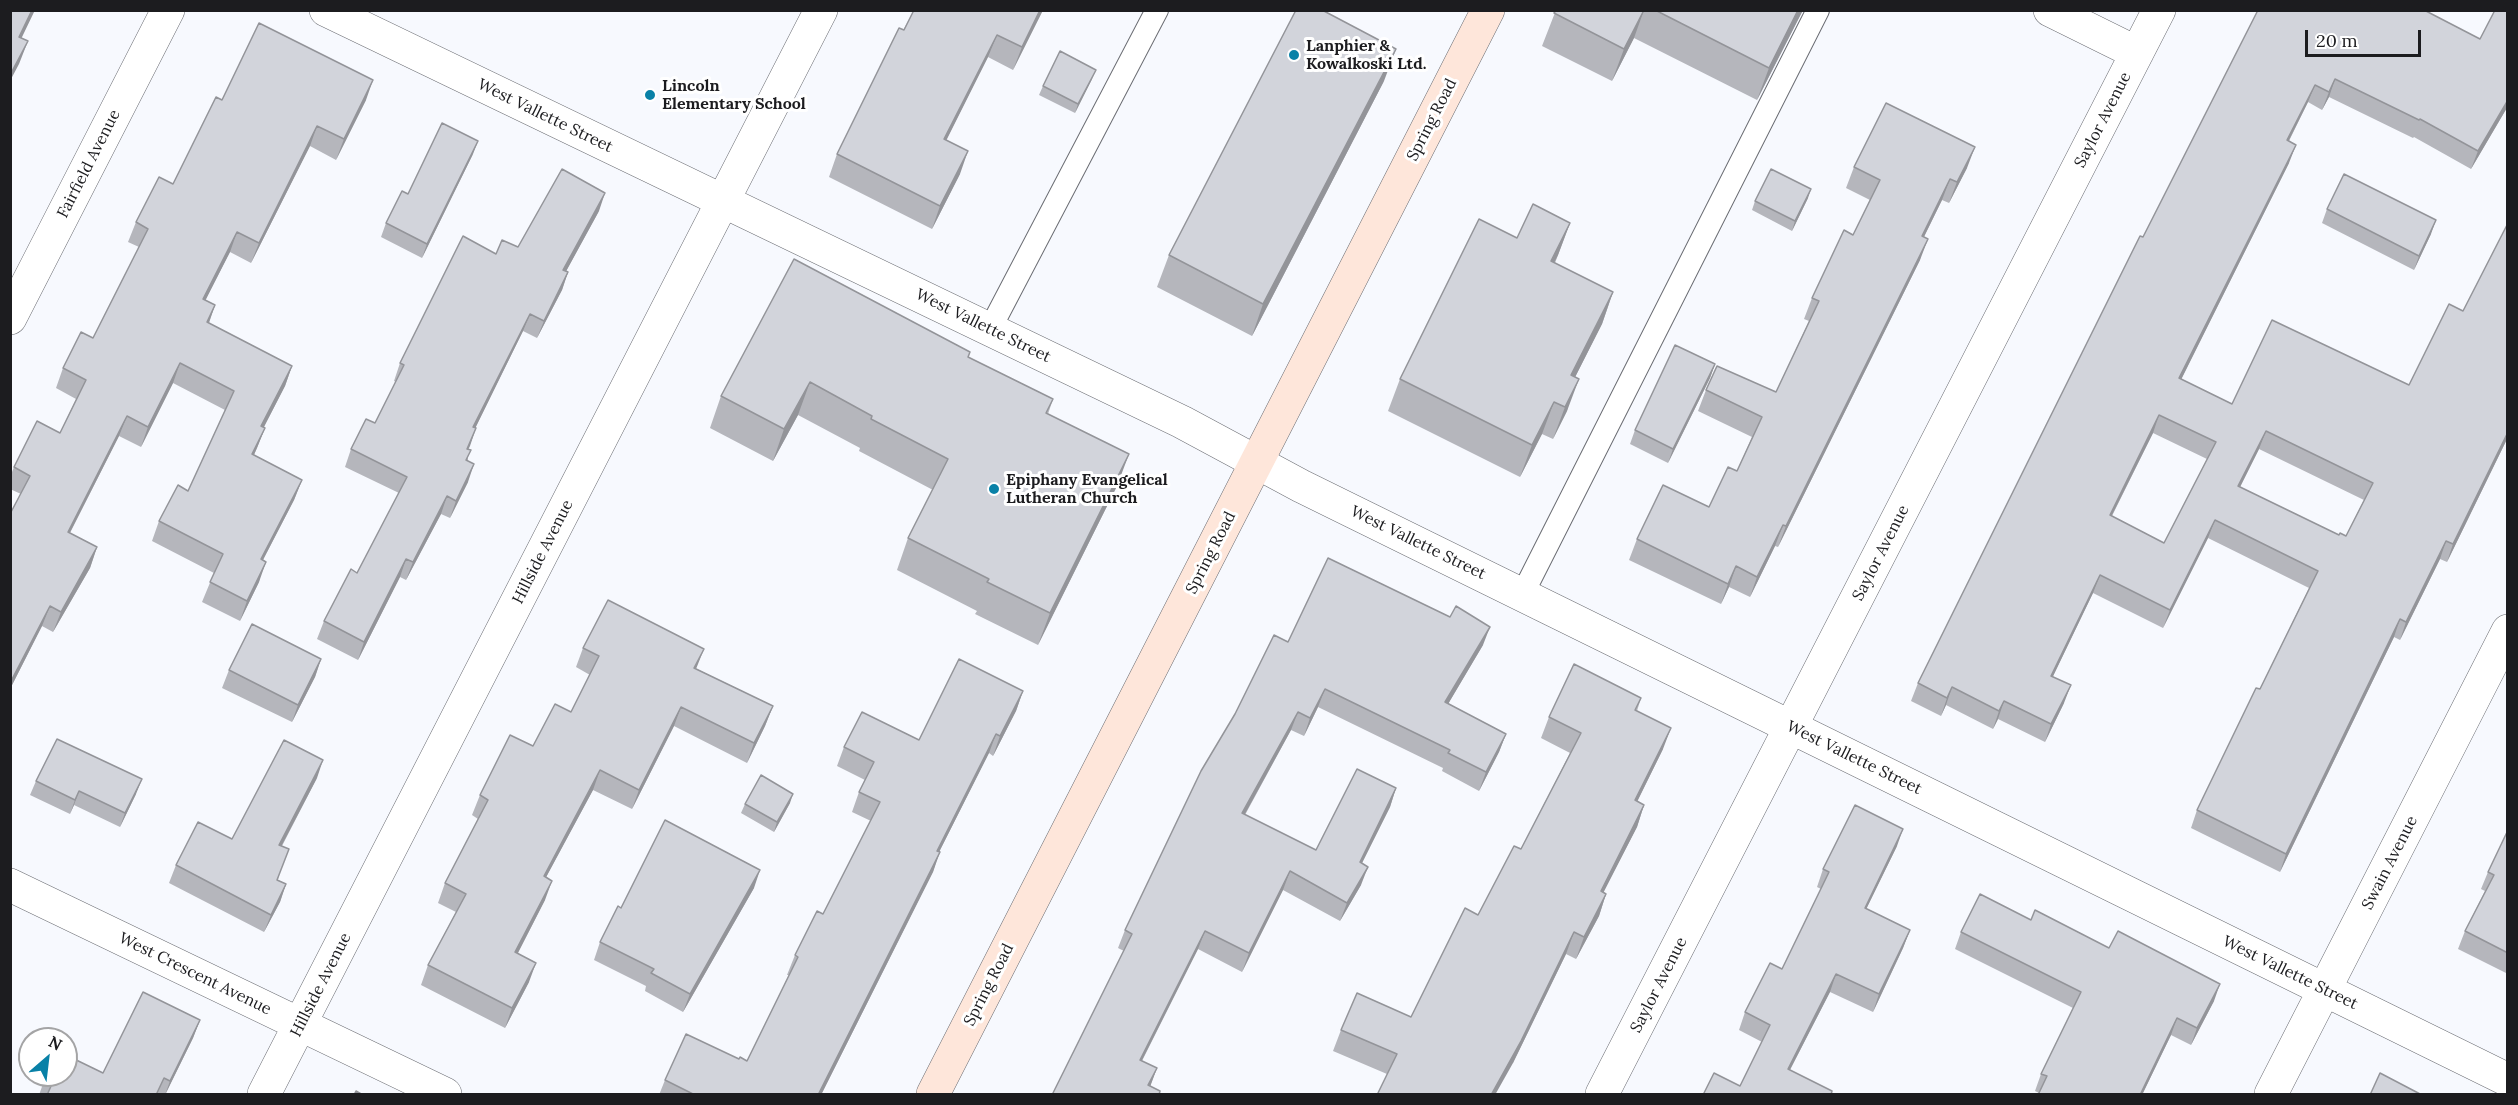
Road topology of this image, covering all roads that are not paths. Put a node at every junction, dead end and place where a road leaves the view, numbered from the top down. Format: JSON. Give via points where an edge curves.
{"nodes":[{"id":1,"x":168,"y":10,"type":"edge"},
{"id":2,"x":326,"y":10,"type":"edge"},
{"id":3,"x":821,"y":10,"type":"edge"},
{"id":4,"x":1157,"y":10,"type":"edge"},
{"id":5,"x":1488,"y":10,"type":"edge"},
{"id":6,"x":1818,"y":10,"type":"edge"},
{"id":7,"x":2050,"y":10,"type":"edge"},
{"id":8,"x":2159,"y":10,"type":"edge"},
{"id":9,"x":2137,"y":53,"type":"junction"},
{"id":10,"x":723,"y":201,"type":"junction"},
{"id":11,"x":10,"y":318,"type":"edge"},
{"id":12,"x":990,"y":329,"type":"junction"},
{"id":13,"x":1257,"y":464,"type":"junction"},
{"id":14,"x":1522,"y":595,"type":"junction"},
{"id":15,"x":2508,"y":631,"type":"edge"},
{"id":16,"x":1792,"y":728,"type":"junction"},
{"id":17,"x":10,"y":885,"type":"edge"},
{"id":18,"x":2325,"y":990,"type":"junction"},
{"id":19,"x":300,"y":1025,"type":"junction"},
{"id":20,"x":2508,"y":1080,"type":"edge"},
{"id":21,"x":264,"y":1095,"type":"edge"},
{"id":22,"x":445,"y":1095,"type":"edge"},
{"id":23,"x":933,"y":1095,"type":"edge"},
{"id":24,"x":1602,"y":1095,"type":"edge"},
{"id":25,"x":2271,"y":1095,"type":"edge"}],
"edges":[{"from":1,"to":11,"type":"street","name":"Fairfield Avenue"},
{"from":2,"to":10,"type":"street","name":"West Vallette Street"},
{"from":3,"to":10,"type":"street","name":"Hillside Avenue"},
{"from":4,"to":12,"type":"lane"},
{"from":5,"to":13,"type":"street","name":"Spring Road"},
{"from":6,"to":14,"type":"lane"},
{"from":7,"to":9,"type":"street"},
{"from":8,"to":9,"type":"street","name":"Saylor Avenue"},
{"from":9,"to":16,"type":"street","name":"Saylor Avenue"},
{"from":10,"to":12,"type":"street","name":"West Vallette Street"},
{"from":10,"to":19,"type":"street","name":"Hillside Avenue"},
{"from":12,"to":13,"type":"street","name":"West Vallette Street","via":[[1182,422]]},
{"from":13,"to":14,"type":"street","name":"West Vallette Street"},
{"from":13,"to":23,"type":"street","name":"Spring Road"},
{"from":14,"to":16,"type":"street","name":"West Vallette Street"},
{"from":15,"to":18,"type":"street","name":"Swain Avenue"},
{"from":16,"to":18,"type":"street","name":"West Vallette Street"},
{"from":16,"to":24,"type":"street","name":"Saylor Avenue"},
{"from":17,"to":19,"type":"street","name":"West Crescent Avenue"},
{"from":18,"to":20,"type":"street","name":"West Vallette Street"},
{"from":18,"to":25,"type":"street","name":"Swain Avenue"},
{"from":19,"to":21,"type":"street","name":"Hillside Avenue"},
{"from":19,"to":22,"type":"street","name":"West Crescent Avenue"}]}
